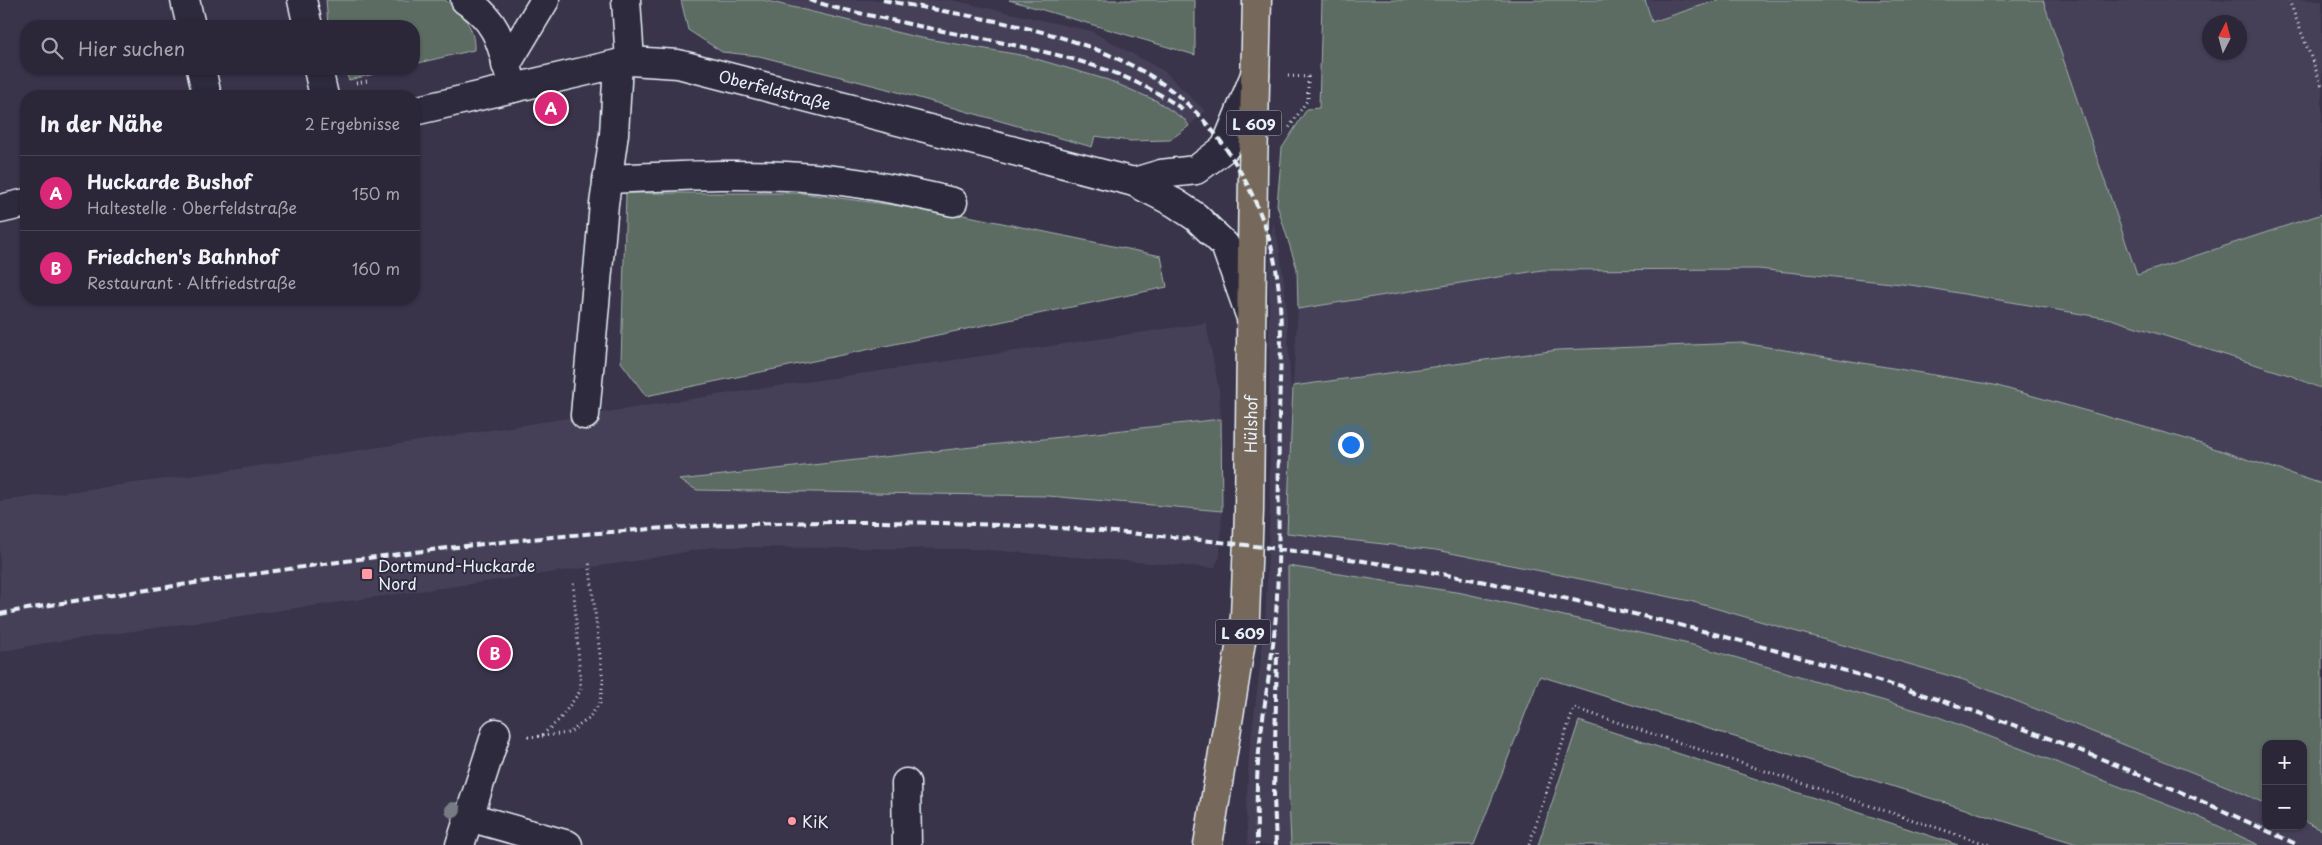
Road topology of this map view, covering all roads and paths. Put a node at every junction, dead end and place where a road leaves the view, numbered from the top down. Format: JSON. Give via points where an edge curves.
{"nodes":[{"id":1,"x":185,"y":0,"type":"edge"},
{"id":2,"x":465,"y":0,"type":"edge"},
{"id":3,"x":531,"y":0,"type":"edge"},
{"id":4,"x":545,"y":0,"type":"edge"},
{"id":5,"x":626,"y":0,"type":"edge"},
{"id":6,"x":1257,"y":0,"type":"edge"},
{"id":7,"x":2289,"y":0,"type":"edge"},
{"id":8,"x":190,"y":20,"type":"edge"},
{"id":9,"x":528,"y":30,"type":"junction"},
{"id":10,"x":624,"y":62,"type":"junction"},
{"id":11,"x":202,"y":75,"type":"edge"},
{"id":12,"x":319,"y":75,"type":"edge"},
{"id":13,"x":509,"y":76,"type":"junction"},
{"id":14,"x":1255,"y":76,"type":"junction"},
{"id":15,"x":1285,"y":76,"type":"dead end"},
{"id":16,"x":1308,"y":76,"type":"dead end"},
{"id":17,"x":2322,"y":86,"type":"edge"},
{"id":18,"x":206,"y":90,"type":"edge"},
{"id":19,"x":323,"y":90,"type":"edge"},
{"id":20,"x":420,"y":109,"type":"edge"},
{"id":21,"x":607,"y":179,"type":"junction"},
{"id":22,"x":1134,"y":182,"type":"junction"},
{"id":23,"x":953,"y":202,"type":"dead end"},
{"id":24,"x":20,"y":204,"type":"edge"},
{"id":25,"x":0,"y":209,"type":"edge"},
{"id":26,"x":1250,"y":316,"type":"junction"},
{"id":27,"x":585,"y":415,"type":"dead end"},
{"id":28,"x":590,"y":560,"type":"dead end"},
{"id":29,"x":573,"y":580,"type":"dead end"},
{"id":30,"x":496,"y":733,"type":"joint"},
{"id":31,"x":541,"y":736,"type":"junction"},
{"id":32,"x":906,"y":783,"type":"dead end"},
{"id":33,"x":469,"y":816,"type":"junction"},
{"id":34,"x":460,"y":845,"type":"edge"},
{"id":35,"x":568,"y":845,"type":"edge"},
{"id":36,"x":908,"y":845,"type":"edge"},
{"id":37,"x":1208,"y":845,"type":"edge"},
{"id":38,"x":1529,"y":845,"type":"edge"},
{"id":39,"x":1990,"y":845,"type":"edge"}],
"edges":[{"from":1,"to":8,"type":"street"},
{"from":2,"to":13,"type":"street","via":[[478,8],[498,33]]},
{"from":3,"to":9,"type":"street"},
{"from":4,"to":9,"type":"street"},
{"from":5,"to":10,"type":"street"},
{"from":6,"to":14,"type":"main road","name":"Hülshof","number":"L 609"},
{"from":7,"to":17,"type":"path"},
{"from":9,"to":13,"type":"street"},
{"from":10,"to":13,"type":"street","name":"Oberfeldstraße"},
{"from":10,"to":21,"type":"street"},
{"from":10,"to":22,"type":"street","name":"Oberfeldstraße","via":[[678,64]]},
{"from":11,"to":18,"type":"street"},
{"from":12,"to":19,"type":"street"},
{"from":13,"to":20,"type":"street","name":"Oberfeldstraße"},
{"from":14,"to":22,"type":"street","via":[[1224,148],[1196,170],[1161,174]]},
{"from":14,"to":26,"type":"main road","name":"Hülshof","number":"L 609"},
{"from":15,"to":16,"type":"path"},
{"from":21,"to":23,"type":"street","via":[[739,175],[814,178]]},
{"from":21,"to":27,"type":"street"},
{"from":22,"to":26,"type":"street","name":"Oberfeldstraße","via":[[1196,216],[1225,245]]},
{"from":24,"to":25,"type":"street"},
{"from":26,"to":37,"type":"main road","name":"Hülshof","number":"L 609","via":[[1245,617]]},
{"from":28,"to":31,"type":"path","via":[[603,681],[600,703],[588,719],[569,733]]},
{"from":29,"to":31,"type":"path","via":[[581,690],[560,719]]},
{"from":30,"to":31,"type":"path","via":[[516,738]]},
{"from":30,"to":33,"type":"street"},
{"from":32,"to":36,"type":"street"},
{"from":33,"to":34,"type":"street"},
{"from":33,"to":35,"type":"street"},
{"from":38,"to":39,"type":"path","via":[[1574,708]]}]}
